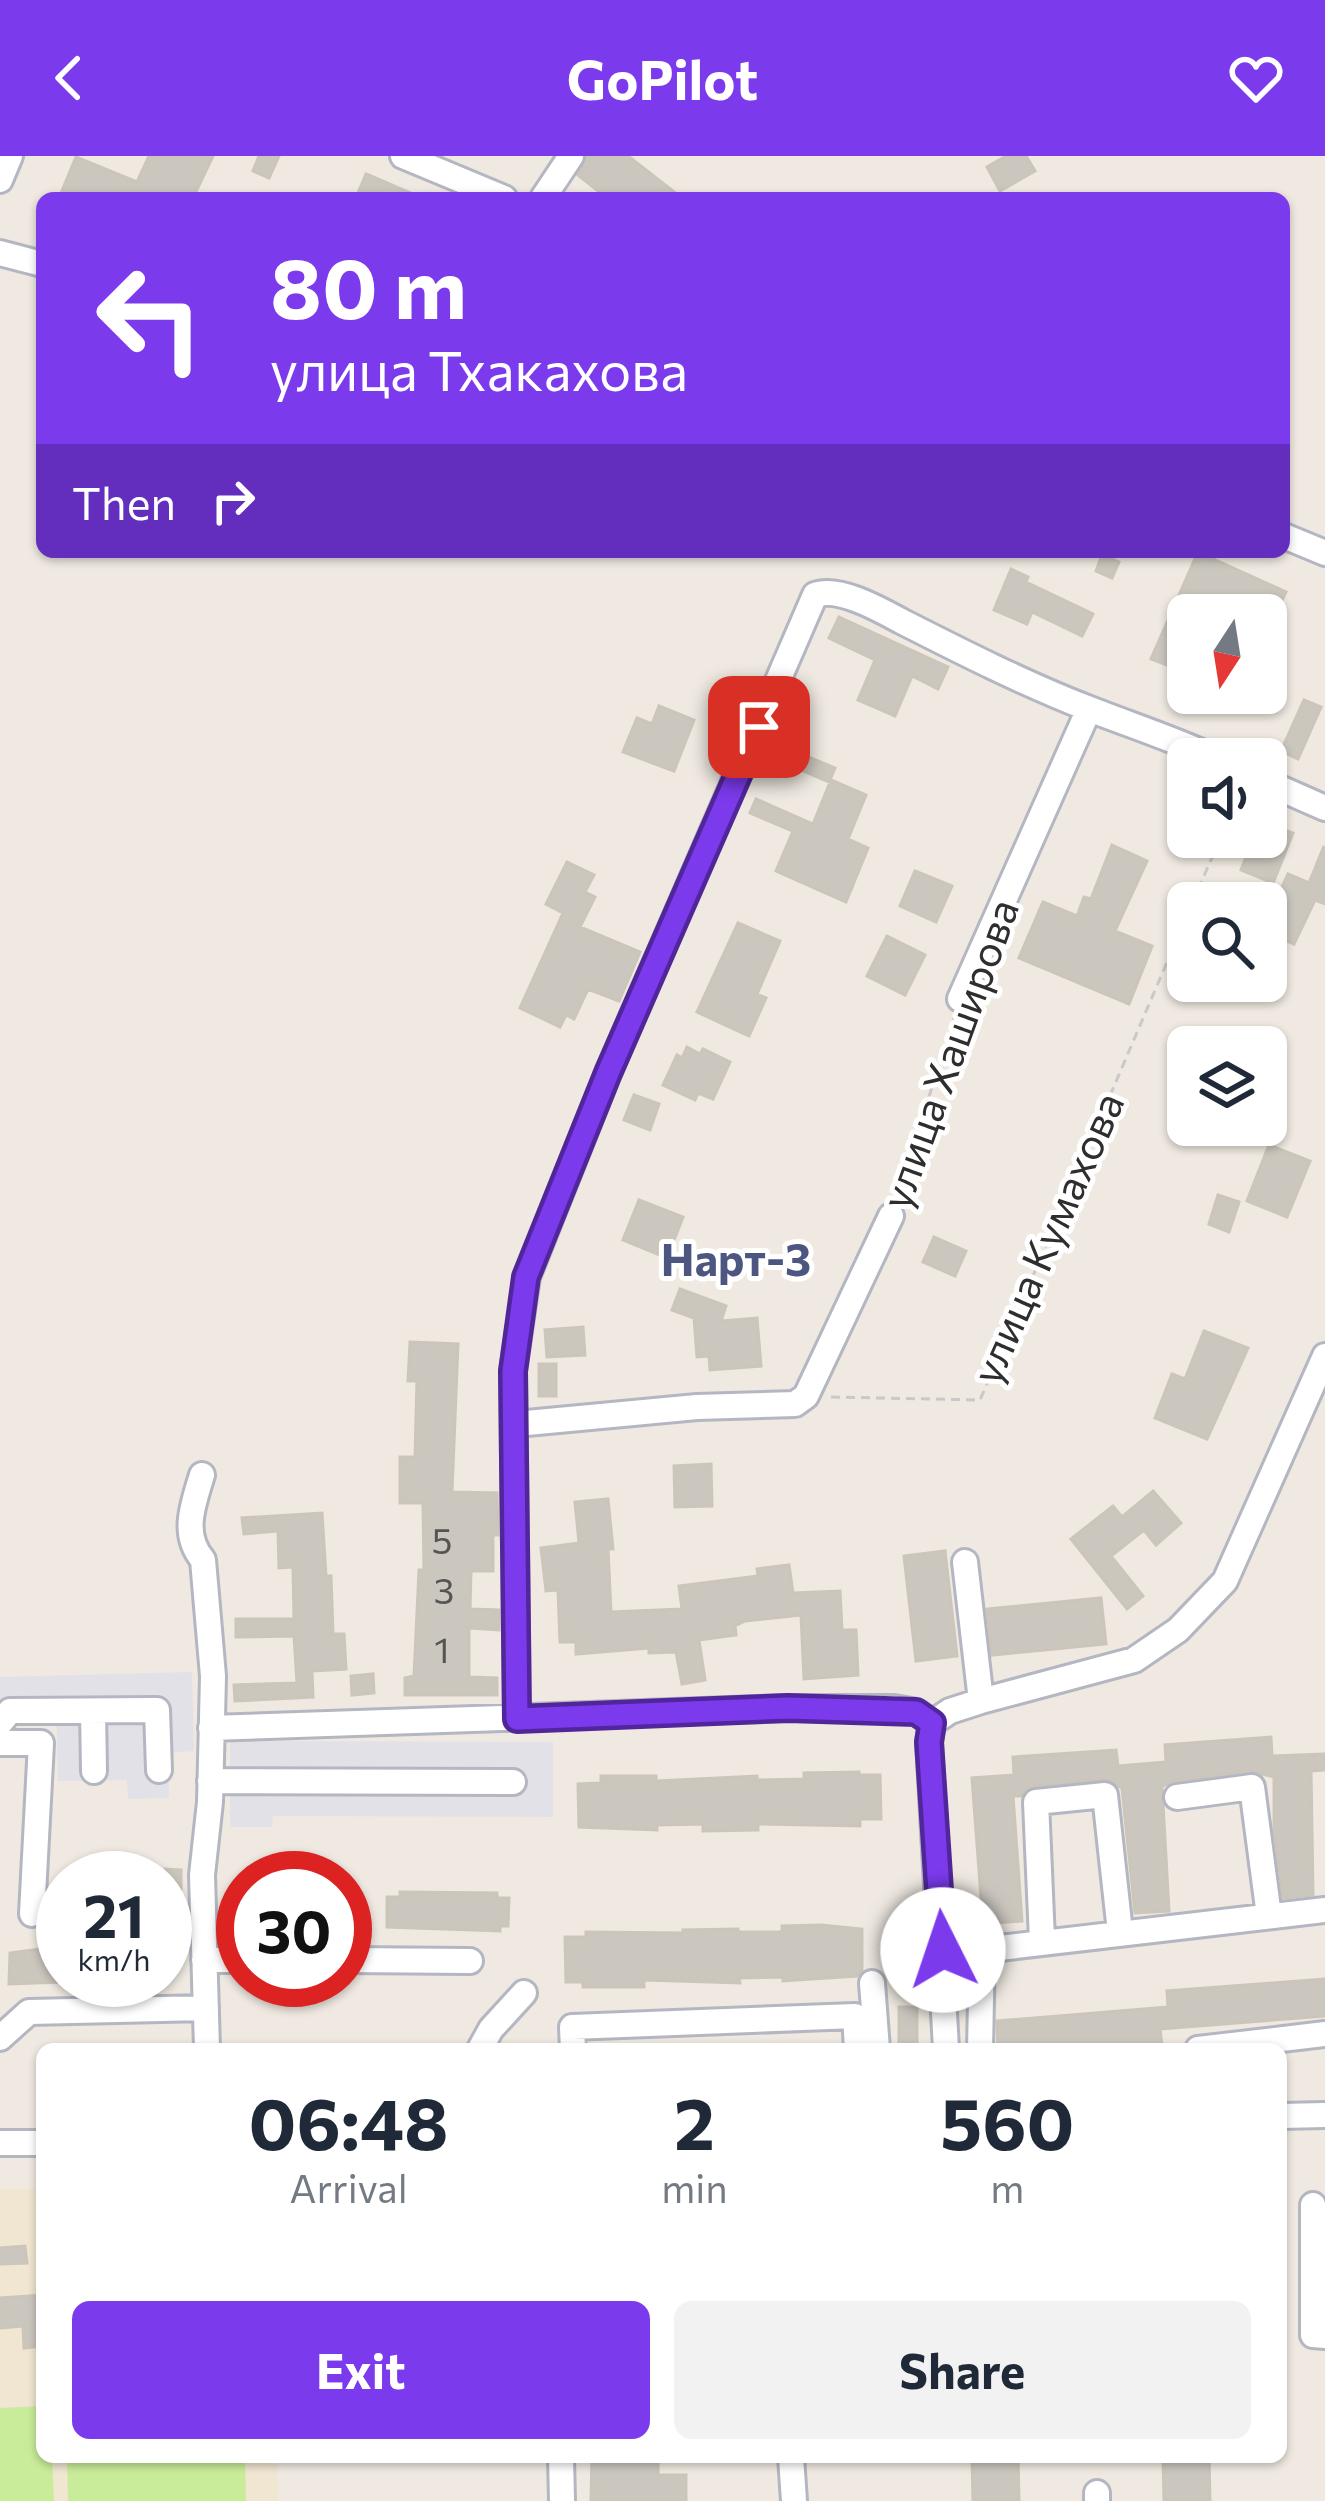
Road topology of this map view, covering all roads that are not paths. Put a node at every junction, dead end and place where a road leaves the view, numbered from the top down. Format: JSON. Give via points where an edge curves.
{"nodes":[{"id":1,"x":10,"y":156,"type":"edge"},
{"id":2,"x":403,"y":156,"type":"edge"},
{"id":3,"x":571,"y":156,"type":"edge"},
{"id":4,"x":0,"y":180,"type":"edge"},
{"id":5,"x":489,"y":192,"type":"edge"},
{"id":6,"x":547,"y":192,"type":"edge"},
{"id":7,"x":0,"y":253,"type":"edge"},
{"id":8,"x":36,"y":262,"type":"edge"},
{"id":9,"x":1290,"y":538,"type":"edge"},
{"id":10,"x":1325,"y":553,"type":"edge"},
{"id":11,"x":1089,"y":709,"type":"junction"},
{"id":12,"x":1171,"y":738,"type":"edge"},
{"id":13,"x":1287,"y":791,"type":"edge"},
{"id":14,"x":1325,"y":808,"type":"edge"},
{"id":15,"x":961,"y":999,"type":"road end"},
{"id":16,"x":891,"y":1216,"type":"road end"},
{"id":17,"x":1325,"y":1356,"type":"edge"},
{"id":18,"x":516,"y":1424,"type":"junction"},
{"id":19,"x":202,"y":1475,"type":"dead end"},
{"id":20,"x":965,"y":1562,"type":"dead end"},
{"id":21,"x":981,"y":1701,"type":"junction"},
{"id":22,"x":93,"y":1711,"type":"junction"},
{"id":23,"x":517,"y":1719,"type":"junction"},
{"id":24,"x":0,"y":1723,"type":"edge"},
{"id":25,"x":932,"y":1723,"type":"junction"},
{"id":26,"x":212,"y":1728,"type":"junction"},
{"id":27,"x":0,"y":1743,"type":"edge"},
{"id":28,"x":158,"y":1770,"type":"dead end"},
{"id":29,"x":94,"y":1771,"type":"dead end"},
{"id":30,"x":210,"y":1781,"type":"junction"},
{"id":31,"x":513,"y":1782,"type":"dead end"},
{"id":32,"x":1177,"y":1797,"type":"dead end"},
{"id":33,"x":1325,"y":1910,"type":"edge"},
{"id":34,"x":32,"y":1914,"type":"dead end"},
{"id":35,"x":1269,"y":1916,"type":"junction"},
{"id":36,"x":1120,"y":1932,"type":"junction"},
{"id":37,"x":1042,"y":1940,"type":"junction"},
{"id":38,"x":204,"y":1960,"type":"junction"},
{"id":39,"x":216,"y":1960,"type":"edge"},
{"id":40,"x":372,"y":1960,"type":"edge"},
{"id":41,"x":470,"y":1961,"type":"dead end"},
{"id":42,"x":872,"y":1983,"type":"dead end"},
{"id":43,"x":524,"y":1993,"type":"dead end"},
{"id":44,"x":206,"y":2008,"type":"junction"},
{"id":45,"x":1325,"y":2034,"type":"edge"},
{"id":46,"x":0,"y":2038,"type":"edge"},
{"id":47,"x":207,"y":2043,"type":"edge"},
{"id":48,"x":483,"y":2043,"type":"edge"},
{"id":49,"x":573,"y":2043,"type":"edge"},
{"id":50,"x":857,"y":2043,"type":"edge"},
{"id":51,"x":877,"y":2043,"type":"edge"},
{"id":52,"x":946,"y":2043,"type":"edge"},
{"id":53,"x":980,"y":2043,"type":"edge"},
{"id":54,"x":1249,"y":2043,"type":"edge"},
{"id":55,"x":1325,"y":2115,"type":"edge"},
{"id":56,"x":1287,"y":2116,"type":"edge"},
{"id":57,"x":36,"y":2143,"type":"edge"},
{"id":58,"x":0,"y":2144,"type":"edge"},
{"id":59,"x":1313,"y":2205,"type":"dead end"},
{"id":60,"x":1325,"y":2336,"type":"edge"},
{"id":61,"x":561,"y":2463,"type":"edge"},
{"id":62,"x":791,"y":2463,"type":"edge"},
{"id":63,"x":562,"y":2501,"type":"edge"},
{"id":64,"x":794,"y":2501,"type":"edge"}],
"edges":[{"from":1,"to":4,"type":"street"},
{"from":2,"to":5,"type":"street"},
{"from":3,"to":6,"type":"street"},
{"from":7,"to":8,"type":"street"},
{"from":9,"to":10,"type":"street"},
{"from":11,"to":12,"type":"street"},
{"from":11,"to":15,"type":"street","name":"улица Хаширова"},
{"from":11,"to":18,"type":"street","via":[[892,616],[828,591],[814,595],[526,1277],[513,1371]]},
{"from":13,"to":14,"type":"street"},
{"from":16,"to":18,"type":"street","name":"улица Хаширова","via":[[806,1396],[795,1404]]},
{"from":17,"to":21,"type":"street","via":[[1243,1547],[1203,1606],[1134,1660]]},
{"from":18,"to":23,"type":"street"},
{"from":19,"to":26,"type":"street","via":[[190,1518],[192,1546],[203,1560]]},
{"from":20,"to":21,"type":"street"},
{"from":21,"to":25,"type":"street"},
{"from":22,"to":24,"type":"street","via":[[10,1711]]},
{"from":22,"to":28,"type":"street","via":[[157,1710]]},
{"from":22,"to":29,"type":"street"},
{"from":23,"to":25,"type":"street","via":[[894,1708]]},
{"from":23,"to":26,"type":"street"},
{"from":25,"to":52,"type":"street"},
{"from":26,"to":30,"type":"street"},
{"from":27,"to":34,"type":"street","via":[[41,1743]]},
{"from":30,"to":31,"type":"street"},
{"from":30,"to":38,"type":"street"},
{"from":32,"to":35,"type":"street","via":[[1252,1787]]},
{"from":33,"to":35,"type":"street"},
{"from":35,"to":36,"type":"street"},
{"from":36,"to":37,"type":"street"},
{"from":36,"to":37,"type":"street","via":[[1105,1795],[1036,1802]]},
{"from":37,"to":53,"type":"street","via":[[982,1950]]},
{"from":38,"to":39,"type":"street"},
{"from":38,"to":44,"type":"street"},
{"from":40,"to":41,"type":"street"},
{"from":42,"to":51,"type":"street"},
{"from":43,"to":48,"type":"street"},
{"from":44,"to":46,"type":"street","via":[[29,2012]]},
{"from":44,"to":47,"type":"street"},
{"from":45,"to":54,"type":"street"},
{"from":49,"to":50,"type":"street","via":[[572,2027],[855,2016]]},
{"from":55,"to":56,"type":"street"},
{"from":57,"to":58,"type":"street"},
{"from":59,"to":60,"type":"street","via":[[1312,2335]]},
{"from":61,"to":63,"type":"street"},
{"from":62,"to":64,"type":"street"}]}
